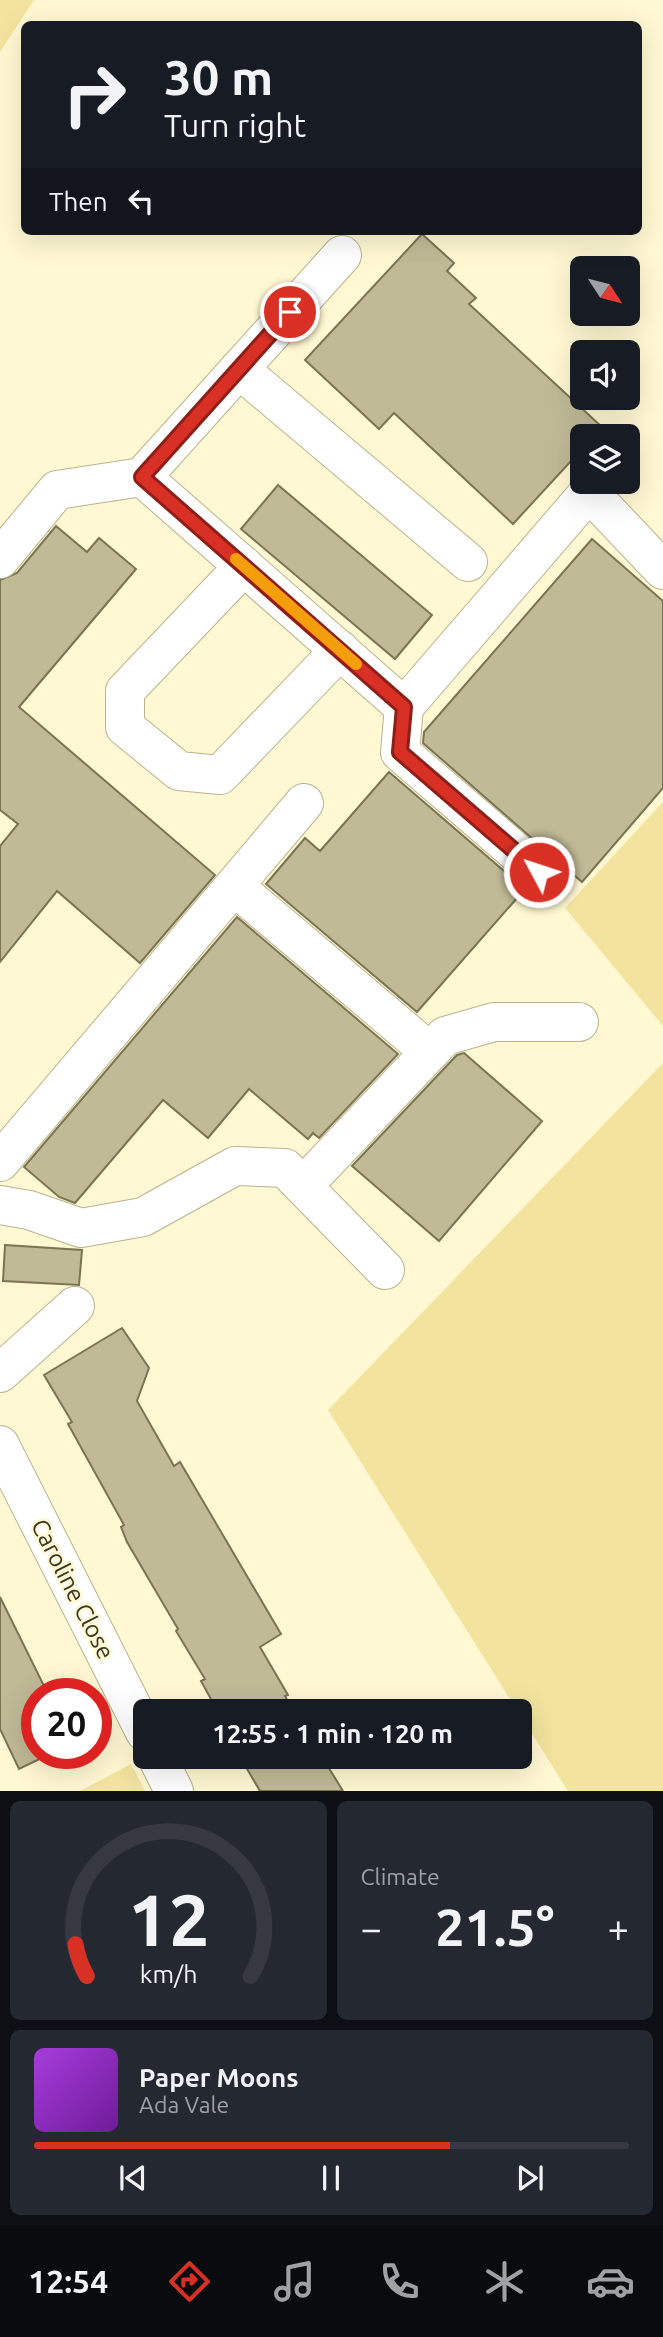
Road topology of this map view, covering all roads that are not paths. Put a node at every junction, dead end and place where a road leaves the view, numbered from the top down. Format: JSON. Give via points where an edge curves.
{"nodes":[{"id":1,"x":342,"y":255,"type":"dead end"},
{"id":2,"x":239,"y":369,"type":"junction"},
{"id":3,"x":142,"y":477,"type":"junction"},
{"id":4,"x":0,"y":559,"type":"edge"},
{"id":5,"x":468,"y":562,"type":"dead end"},
{"id":6,"x":244,"y":566,"type":"junction"},
{"id":7,"x":663,"y":570,"type":"edge"},
{"id":8,"x":340,"y":650,"type":"junction"},
{"id":9,"x":404,"y":707,"type":"junction"},
{"id":10,"x":304,"y":803,"type":"dead end"},
{"id":11,"x":539,"y":872,"type":"dead end"},
{"id":12,"x":234,"y":886,"type":"junction"},
{"id":13,"x":579,"y":1022,"type":"dead end"},
{"id":14,"x":430,"y":1052,"type":"junction"},
{"id":15,"x":0,"y":1162,"type":"edge"},
{"id":16,"x":303,"y":1186,"type":"junction"},
{"id":17,"x":0,"y":1205,"type":"edge"},
{"id":18,"x":385,"y":1270,"type":"dead end"},
{"id":19,"x":75,"y":1306,"type":"dead end"},
{"id":20,"x":0,"y":1374,"type":"edge"},
{"id":21,"x":0,"y":1445,"type":"edge"},
{"id":22,"x":133,"y":1708,"type":"edge"},
{"id":23,"x":164,"y":1769,"type":"edge"},
{"id":24,"x":174,"y":1791,"type":"edge"}],
"edges":[{"from":1,"to":2,"type":"street"},
{"from":2,"to":3,"type":"street"},
{"from":2,"to":5,"type":"street"},
{"from":3,"to":4,"type":"street","via":[[57,490]]},
{"from":3,"to":6,"type":"street"},
{"from":6,"to":8,"type":"street"},
{"from":6,"to":8,"type":"street","via":[[125,691],[125,727],[179,771],[220,775]]},
{"from":7,"to":9,"type":"street","via":[[589,492]]},
{"from":8,"to":9,"type":"street"},
{"from":9,"to":11,"type":"street","via":[[400,752]]},
{"from":10,"to":12,"type":"street"},
{"from":12,"to":14,"type":"street"},
{"from":12,"to":15,"type":"street"},
{"from":13,"to":14,"type":"street","via":[[494,1022],[445,1036]]},
{"from":14,"to":16,"type":"street"},
{"from":16,"to":17,"type":"street","via":[[285,1168],[235,1166],[143,1217],[81,1228],[29,1209]]},
{"from":16,"to":18,"type":"street"},
{"from":19,"to":20,"type":"street"},
{"from":21,"to":22,"type":"street","name":"Caroline Close"},
{"from":23,"to":24,"type":"street"}]}
